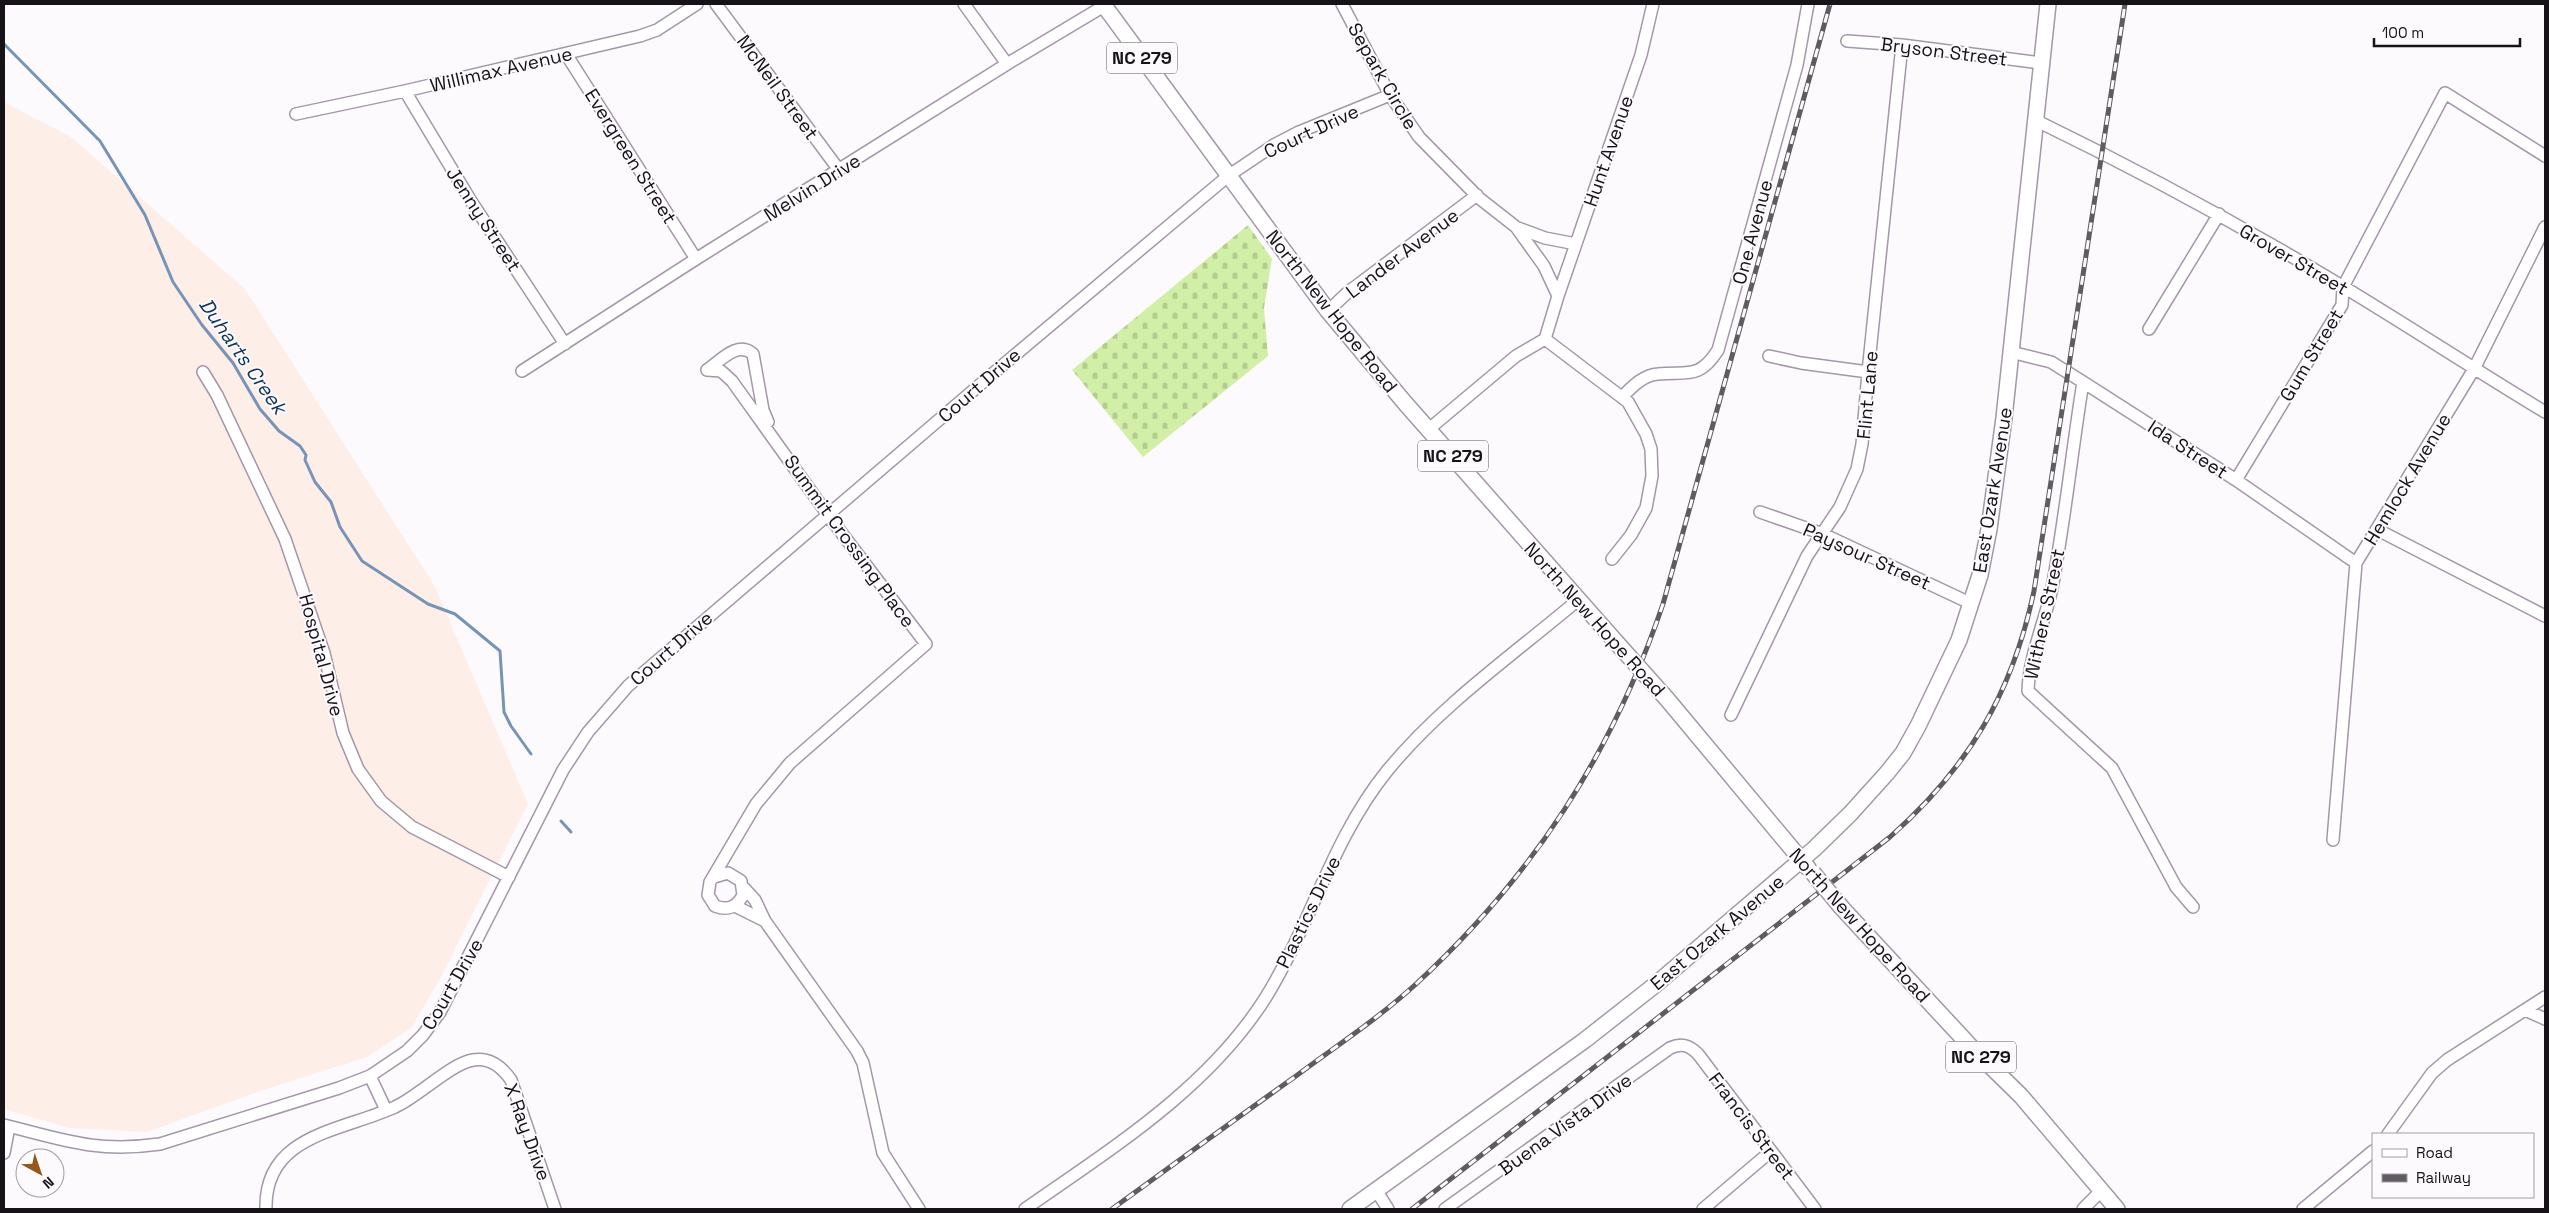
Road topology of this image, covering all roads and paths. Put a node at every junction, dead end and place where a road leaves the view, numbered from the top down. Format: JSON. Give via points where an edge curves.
{"nodes":[{"id":1,"x":698,"y":4,"type":"edge"},
{"id":2,"x":716,"y":4,"type":"edge"},
{"id":3,"x":964,"y":4,"type":"edge"},
{"id":4,"x":1342,"y":4,"type":"edge"},
{"id":5,"x":1654,"y":4,"type":"edge"},
{"id":6,"x":1808,"y":4,"type":"edge"},
{"id":7,"x":2048,"y":4,"type":"edge"},
{"id":8,"x":1103,"y":5,"type":"edge"},
{"id":9,"x":1847,"y":41,"type":"dead end"},
{"id":10,"x":1902,"y":45,"type":"junction"},
{"id":11,"x":566,"y":54,"type":"junction"},
{"id":12,"x":2041,"y":63,"type":"junction"},
{"id":13,"x":1008,"y":64,"type":"junction"},
{"id":14,"x":405,"y":92,"type":"junction"},
{"id":15,"x":1390,"y":95,"type":"junction"},
{"id":16,"x":296,"y":114,"type":"dead end"},
{"id":17,"x":2035,"y":120,"type":"junction"},
{"id":18,"x":2545,"y":156,"type":"edge"},
{"id":19,"x":839,"y":170,"type":"junction"},
{"id":20,"x":1228,"y":176,"type":"junction"},
{"id":21,"x":1477,"y":195,"type":"junction"},
{"id":22,"x":2219,"y":214,"type":"junction"},
{"id":23,"x":1516,"y":227,"type":"junction"},
{"id":24,"x":2545,"y":227,"type":"edge"},
{"id":25,"x":1576,"y":244,"type":"junction"},
{"id":26,"x":696,"y":258,"type":"junction"},
{"id":27,"x":2343,"y":287,"type":"junction"},
{"id":28,"x":1558,"y":296,"type":"junction"},
{"id":29,"x":1328,"y":312,"type":"junction"},
{"id":30,"x":2149,"y":328,"type":"dead end"},
{"id":31,"x":1545,"y":339,"type":"junction"},
{"id":32,"x":565,"y":344,"type":"junction"},
{"id":33,"x":2011,"y":352,"type":"junction"},
{"id":34,"x":1769,"y":356,"type":"dead end"},
{"id":35,"x":2474,"y":369,"type":"junction"},
{"id":36,"x":522,"y":371,"type":"dead end"},
{"id":37,"x":203,"y":372,"type":"dead end"},
{"id":38,"x":1868,"y":372,"type":"junction"},
{"id":39,"x":2083,"y":382,"type":"junction"},
{"id":40,"x":1622,"y":397,"type":"junction"},
{"id":41,"x":2545,"y":412,"type":"edge"},
{"id":42,"x":1430,"y":429,"type":"junction"},
{"id":43,"x":774,"y":438,"type":"junction"},
{"id":44,"x":2236,"y":480,"type":"junction"},
{"id":45,"x":1760,"y":512,"type":"dead end"},
{"id":46,"x":828,"y":515,"type":"junction"},
{"id":47,"x":2378,"y":530,"type":"junction"},
{"id":48,"x":1823,"y":534,"type":"junction"},
{"id":49,"x":1612,"y":559,"type":"dead end"},
{"id":50,"x":2356,"y":563,"type":"junction"},
{"id":51,"x":1578,"y":600,"type":"junction"},
{"id":52,"x":1972,"y":604,"type":"junction"},
{"id":53,"x":2545,"y":616,"type":"edge"},
{"id":54,"x":1731,"y":715,"type":"dead end"},
{"id":55,"x":2333,"y":840,"type":"dead end"},
{"id":56,"x":730,"y":850,"type":"junction"},
{"id":57,"x":1801,"y":860,"type":"junction"},
{"id":58,"x":509,"y":876,"type":"junction"},
{"id":59,"x":736,"y":876,"type":"junction"},
{"id":60,"x":714,"y":877,"type":"junction"},
{"id":61,"x":744,"y":888,"type":"junction"},
{"id":62,"x":735,"y":906,"type":"junction"},
{"id":63,"x":2193,"y":907,"type":"dead end"},
{"id":64,"x":765,"y":921,"type":"junction"},
{"id":65,"x":2545,"y":997,"type":"edge"},
{"id":66,"x":2525,"y":1010,"type":"junction"},
{"id":67,"x":2545,"y":1020,"type":"edge"},
{"id":68,"x":1687,"y":1045,"type":"joint"},
{"id":69,"x":370,"y":1076,"type":"junction"},
{"id":70,"x":386,"y":1110,"type":"junction"},
{"id":71,"x":7,"y":1126,"type":"edge"},
{"id":72,"x":2389,"y":1133,"type":"edge"},
{"id":73,"x":1770,"y":1152,"type":"junction"},
{"id":74,"x":2372,"y":1152,"type":"edge"},
{"id":75,"x":4,"y":1153,"type":"edge"},
{"id":76,"x":1376,"y":1190,"type":"junction"},
{"id":77,"x":2101,"y":1191,"type":"junction"},
{"id":78,"x":266,"y":1209,"type":"edge"},
{"id":79,"x":556,"y":1209,"type":"edge"},
{"id":80,"x":919,"y":1209,"type":"edge"},
{"id":81,"x":1025,"y":1209,"type":"edge"},
{"id":82,"x":1350,"y":1209,"type":"edge"},
{"id":83,"x":1388,"y":1209,"type":"edge"},
{"id":84,"x":1445,"y":1209,"type":"edge"},
{"id":85,"x":1703,"y":1209,"type":"edge"},
{"id":86,"x":1814,"y":1209,"type":"edge"},
{"id":87,"x":2083,"y":1209,"type":"edge"},
{"id":88,"x":2118,"y":1209,"type":"edge"},
{"id":89,"x":2303,"y":1209,"type":"edge"}],
"edges":[{"from":1,"to":11,"type":"street","name":"Willimax Avenue","via":[[657,30]]},
{"from":2,"to":19,"type":"street","name":"McNeil Street"},
{"from":3,"to":13,"type":"street"},
{"from":4,"to":15,"type":"street","name":"Separk Circle"},
{"from":5,"to":25,"type":"street","name":"Hunt Avenue"},
{"from":6,"to":40,"type":"street","name":"One Avenue","via":[[1797,65],[1718,350],[1704,367],[1690,373],[1657,374],[1646,378],[1634,384]]},
{"from":7,"to":12,"type":"main road","name":"East Ozark Avenue"},
{"from":8,"to":13,"type":"street","name":"Melvin Drive"},
{"from":8,"to":20,"type":"main road","name":"North New Hope Road","number":"NC 279"},
{"from":9,"to":10,"type":"street","name":"Bryson Street"},
{"from":10,"to":12,"type":"street","name":"Bryson Street"},
{"from":10,"to":38,"type":"street","name":"Flint Lane"},
{"from":11,"to":14,"type":"street","name":"Willimax Avenue"},
{"from":11,"to":26,"type":"street","name":"Evergreen Street"},
{"from":12,"to":17,"type":"main road","name":"East Ozark Avenue"},
{"from":13,"to":19,"type":"street","name":"Melvin Drive"},
{"from":14,"to":16,"type":"street","name":"Willimax Avenue"},
{"from":14,"to":32,"type":"street","name":"Jenny Street","via":[[471,201]]},
{"from":15,"to":20,"type":"street","name":"Court Drive","via":[[1299,132]]},
{"from":15,"to":21,"type":"street","name":"Separk Circle","via":[[1419,137]]},
{"from":17,"to":22,"type":"street","name":"Grover Street"},
{"from":17,"to":33,"type":"main road","name":"East Ozark Avenue"},
{"from":18,"to":27,"type":"street","name":"Gum Street","via":[[2445,93]]},
{"from":19,"to":26,"type":"street","name":"Melvin Drive"},
{"from":20,"to":29,"type":"main road","name":"North New Hope Road","number":"NC 279"},
{"from":20,"to":46,"type":"street","name":"Court Drive"},
{"from":21,"to":23,"type":"street","name":"Separk Circle"},
{"from":21,"to":29,"type":"street","name":"Lander Avenue","via":[[1347,293]]},
{"from":22,"to":27,"type":"street","name":"Grover Street"},
{"from":22,"to":30,"type":"street"},
{"from":23,"to":25,"type":"street","name":"Separk Circle","via":[[1545,238]]},
{"from":23,"to":28,"type":"street","name":"Separk Circle","via":[[1544,266]]},
{"from":24,"to":35,"type":"street","name":"Hemlock Avenue"},
{"from":25,"to":28,"type":"street","name":"Hunt Avenue"},
{"from":26,"to":32,"type":"street","name":"Melvin Drive"},
{"from":27,"to":35,"type":"street","name":"Grover Street"},
{"from":27,"to":44,"type":"street","name":"Gum Street","via":[[2342,305]]},
{"from":28,"to":31,"type":"street"},
{"from":29,"to":42,"type":"main road","name":"North New Hope Road","number":"NC 279"},
{"from":31,"to":40,"type":"street"},
{"from":31,"to":42,"type":"street","via":[[1516,356]]},
{"from":32,"to":36,"type":"street","name":"Melvin Drive"},
{"from":33,"to":39,"type":"street","name":"Ida Street","via":[[2051,362]]},
{"from":33,"to":52,"type":"main road","name":"East Ozark Avenue","via":[[1993,510]]},
{"from":34,"to":38,"type":"street"},
{"from":35,"to":41,"type":"street","name":"Grover Street"},
{"from":35,"to":47,"type":"street","name":"Hemlock Avenue"},
{"from":37,"to":58,"type":"street","name":"Hospital Drive","via":[[217,394],[285,538],[318,635],[343,733],[358,769],[381,801],[408,823]]},
{"from":38,"to":48,"type":"street","name":"Flint Lane","via":[[1857,469],[1840,507]]},
{"from":39,"to":44,"type":"street","name":"Ida Street"},
{"from":39,"to":63,"type":"street","name":"Withers Street","via":[[2058,555],[2046,615],[2028,675],[2028,691],[2112,768],[2176,887]]},
{"from":40,"to":49,"type":"street","via":[[1635,411],[1646,434],[1651,449],[1652,476],[1646,508],[1639,523]]},
{"from":42,"to":51,"type":"main road","name":"North New Hope Road","number":"NC 279"},
{"from":43,"to":43,"type":"street","name":"Summit Crossing Place","via":[[763,410],[753,354],[749,350],[737,349],[708,370],[721,371],[732,381]]},
{"from":43,"to":46,"type":"street","name":"Summit Crossing Place"},
{"from":44,"to":50,"type":"street","name":"Ida Street"},
{"from":45,"to":48,"type":"street","name":"Paysour Street"},
{"from":46,"to":56,"type":"street","name":"Summit Crossing Place","via":[[926,644],[790,764],[756,804]]},
{"from":46,"to":58,"type":"street","name":"Court Drive","via":[[670,648],[608,708],[563,770]]},
{"from":47,"to":50,"type":"street","name":"Hemlock Avenue"},
{"from":47,"to":53,"type":"street"},
{"from":48,"to":52,"type":"street","name":"Paysour Street"},
{"from":48,"to":54,"type":"street","name":"Flint Lane","via":[[1807,556]]},
{"from":50,"to":55,"type":"street","name":"Hemlock Avenue"},
{"from":51,"to":57,"type":"main road","name":"North New Hope Road","number":"NC 279","bridge":true},
{"from":51,"to":81,"type":"street","name":"Plastics Drive","via":[[1444,712],[1387,771],[1343,838],[1267,995],[1225,1053],[1134,1132]]},
{"from":52,"to":57,"type":"main road","name":"East Ozark Avenue","via":[[1941,681],[1903,753],[1850,814]]},
{"from":56,"to":59,"type":"street"},
{"from":56,"to":60,"type":"street"},
{"from":57,"to":76,"type":"main road","name":"East Ozark Avenue","via":[[1610,1022]]},
{"from":57,"to":77,"type":"main road","name":"North New Hope Road","number":"NC 279","bridge":true,"via":[[1972,1048],[2021,1096]]},
{"from":58,"to":69,"type":"street","name":"Court Drive","via":[[440,1012],[407,1051]]},
{"from":59,"to":60,"type":"street","via":[[728,873]]},
{"from":59,"to":61,"type":"street"},
{"from":60,"to":62,"type":"street","via":[[708,888],[710,901],[722,909]]},
{"from":61,"to":62,"type":"street"},
{"from":61,"to":64,"type":"street","via":[[755,900]]},
{"from":62,"to":64,"type":"street"},
{"from":64,"to":80,"type":"street","via":[[857,1051],[863,1063],[883,1153]]},
{"from":65,"to":66,"type":"street"},
{"from":66,"to":67,"type":"street"},
{"from":66,"to":72,"type":"street","via":[[2432,1073]]},
{"from":68,"to":73,"type":"street","name":"Francis Street","via":[[1698,1054]]},
{"from":68,"to":84,"type":"street","name":"Buena Vista Drive","via":[[1670,1048]]},
{"from":69,"to":70,"type":"street"},
{"from":69,"to":71,"type":"street","name":"Court Drive","via":[[160,1144],[128,1148],[85,1146]]},
{"from":70,"to":78,"type":"street","name":"X Ray Drive","via":[[310,1137],[294,1147],[275,1170],[268,1188]]},
{"from":70,"to":79,"type":"street","name":"X Ray Drive","via":[[396,1107],[464,1063],[481,1060],[499,1066],[510,1080]]},
{"from":71,"to":75,"type":"street"},
{"from":73,"to":85,"type":"street"},
{"from":73,"to":86,"type":"street","name":"Francis Street"},
{"from":74,"to":89,"type":"street"},
{"from":76,"to":82,"type":"main road","name":"East Ozark Avenue"},
{"from":76,"to":83,"type":"street"},
{"from":77,"to":87,"type":"street"},
{"from":77,"to":88,"type":"main road","name":"North New Hope Road","number":"NC 279"}]}
